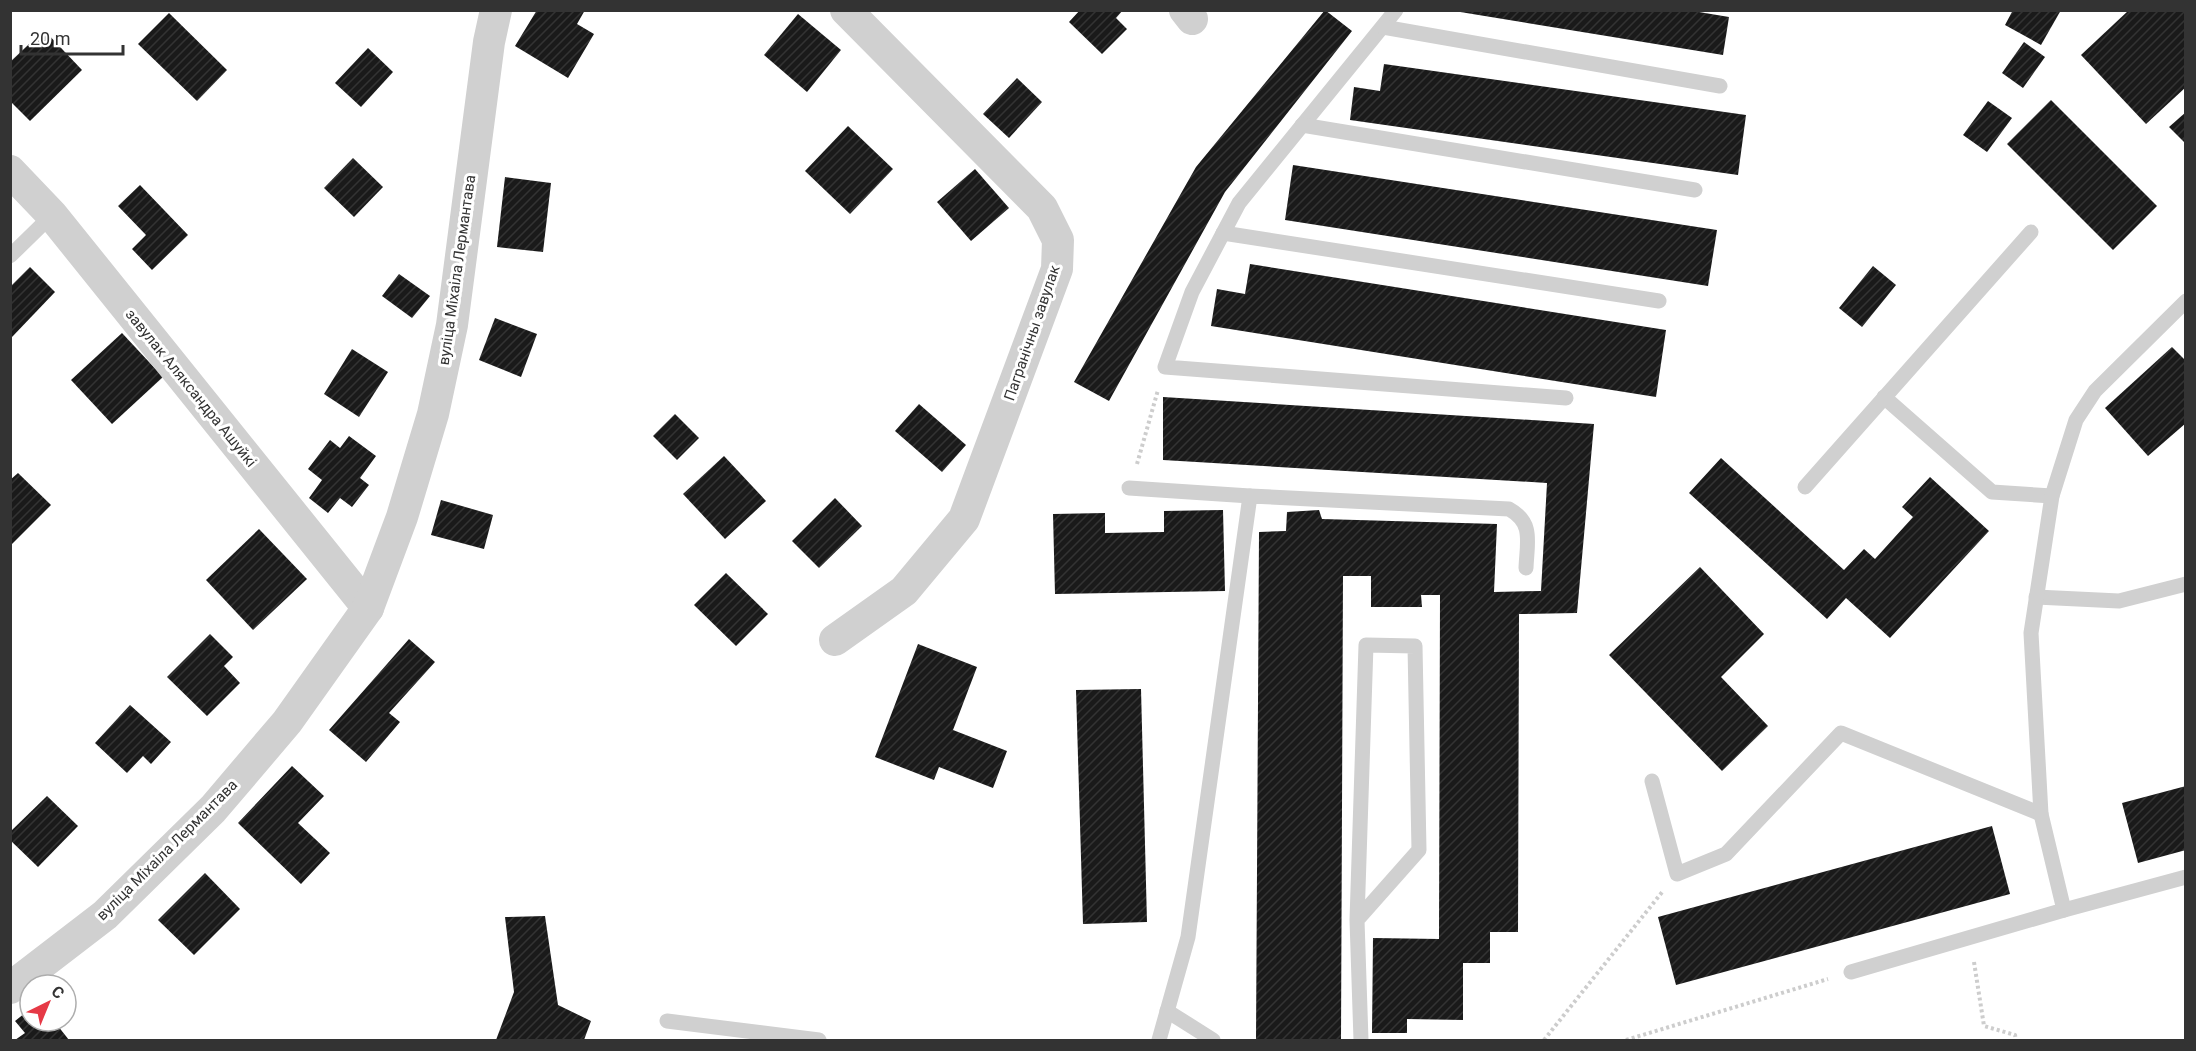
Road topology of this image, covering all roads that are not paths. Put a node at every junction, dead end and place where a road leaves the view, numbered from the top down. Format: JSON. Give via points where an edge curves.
{"nodes":[{"id":1,"x":496,"y":10,"type":"edge"},
{"id":2,"x":846,"y":10,"type":"edge"},
{"id":3,"x":1396,"y":10,"type":"edge"},
{"id":4,"x":1383,"y":27,"type":"junction"},
{"id":5,"x":1719,"y":86,"type":"dead end"},
{"id":6,"x":1302,"y":125,"type":"junction"},
{"id":7,"x":10,"y":171,"type":"edge"},
{"id":8,"x":1695,"y":190,"type":"dead end"},
{"id":9,"x":52,"y":215,"type":"junction"},
{"id":10,"x":2031,"y":232,"type":"dead end"},
{"id":11,"x":1223,"y":233,"type":"junction"},
{"id":12,"x":10,"y":256,"type":"edge"},
{"id":13,"x":1659,"y":301,"type":"dead end"},
{"id":14,"x":2186,"y":301,"type":"edge"},
{"id":15,"x":1884,"y":397,"type":"junction"},
{"id":16,"x":1566,"y":398,"type":"dead end"},
{"id":17,"x":1805,"y":487,"type":"dead end"},
{"id":18,"x":1129,"y":488,"type":"road end"},
{"id":19,"x":1250,"y":496,"type":"junction"},
{"id":20,"x":2052,"y":496,"type":"junction"},
{"id":21,"x":1526,"y":568,"type":"dead end"},
{"id":22,"x":2186,"y":585,"type":"edge"},
{"id":23,"x":2036,"y":597,"type":"junction"},
{"id":24,"x":368,"y":608,"type":"junction"},
{"id":25,"x":836,"y":640,"type":"dead end"},
{"id":26,"x":1652,"y":781,"type":"dead end"},
{"id":27,"x":2041,"y":814,"type":"junction"},
{"id":28,"x":2186,"y":877,"type":"edge"},
{"id":29,"x":2064,"y":910,"type":"junction"},
{"id":30,"x":1358,"y":920,"type":"junction"},
{"id":31,"x":1851,"y":972,"type":"road end"},
{"id":32,"x":10,"y":988,"type":"edge"},
{"id":33,"x":1167,"y":1011,"type":"junction"},
{"id":34,"x":667,"y":1021,"type":"dead end"},
{"id":35,"x":819,"y":1041,"type":"edge"},
{"id":36,"x":1159,"y":1041,"type":"edge"},
{"id":37,"x":1213,"y":1041,"type":"edge"},
{"id":38,"x":1361,"y":1041,"type":"edge"}],
"edges":[{"from":1,"to":24,"type":"street","name":"вуліца Міхаіла Лермантава","via":[[452,325],[435,403],[402,517]]},
{"from":2,"to":25,"type":"street","name":"Пагранічны завулак","via":[[1042,208],[1058,240],[1058,269],[964,519],[904,591]]},
{"from":3,"to":4,"type":"lane"},
{"from":4,"to":5,"type":"lane"},
{"from":4,"to":6,"type":"lane"},
{"from":6,"to":8,"type":"lane"},
{"from":6,"to":11,"type":"lane","via":[[1239,203]]},
{"from":7,"to":9,"type":"street","name":"завулак Аляксандра Ашуйкі"},
{"from":9,"to":12,"type":"lane"},
{"from":9,"to":24,"type":"street","name":"завулак Аляксандра Ашуйкі"},
{"from":10,"to":15,"type":"lane"},
{"from":11,"to":13,"type":"lane"},
{"from":11,"to":16,"type":"lane","via":[[1192,292],[1165,366]]},
{"from":14,"to":20,"type":"lane","via":[[2095,391],[2076,420]]},
{"from":15,"to":17,"type":"lane"},
{"from":15,"to":20,"type":"lane","via":[[1992,492]]},
{"from":18,"to":19,"type":"lane"},
{"from":19,"to":21,"type":"lane","via":[[1509,509],[1521,516],[1527,528]]},
{"from":19,"to":33,"type":"lane","via":[[1188,937]]},
{"from":20,"to":23,"type":"lane"},
{"from":22,"to":23,"type":"lane","via":[[2120,600]]},
{"from":23,"to":27,"type":"lane","via":[[2031,633]]},
{"from":24,"to":32,"type":"street","name":"вуліца Міхаіла Лермантава","via":[[287,722],[213,809],[105,915]]},
{"from":26,"to":27,"type":"lane","via":[[1677,874],[1726,854],[1841,733]]},
{"from":27,"to":29,"type":"lane"},
{"from":28,"to":29,"type":"lane"},
{"from":29,"to":31,"type":"lane"},
{"from":30,"to":30,"type":"lane","via":[[1366,645],[1415,646],[1419,850]]},
{"from":30,"to":38,"type":"lane"},
{"from":33,"to":36,"type":"lane"},
{"from":33,"to":37,"type":"lane"},
{"from":34,"to":35,"type":"lane"}]}
